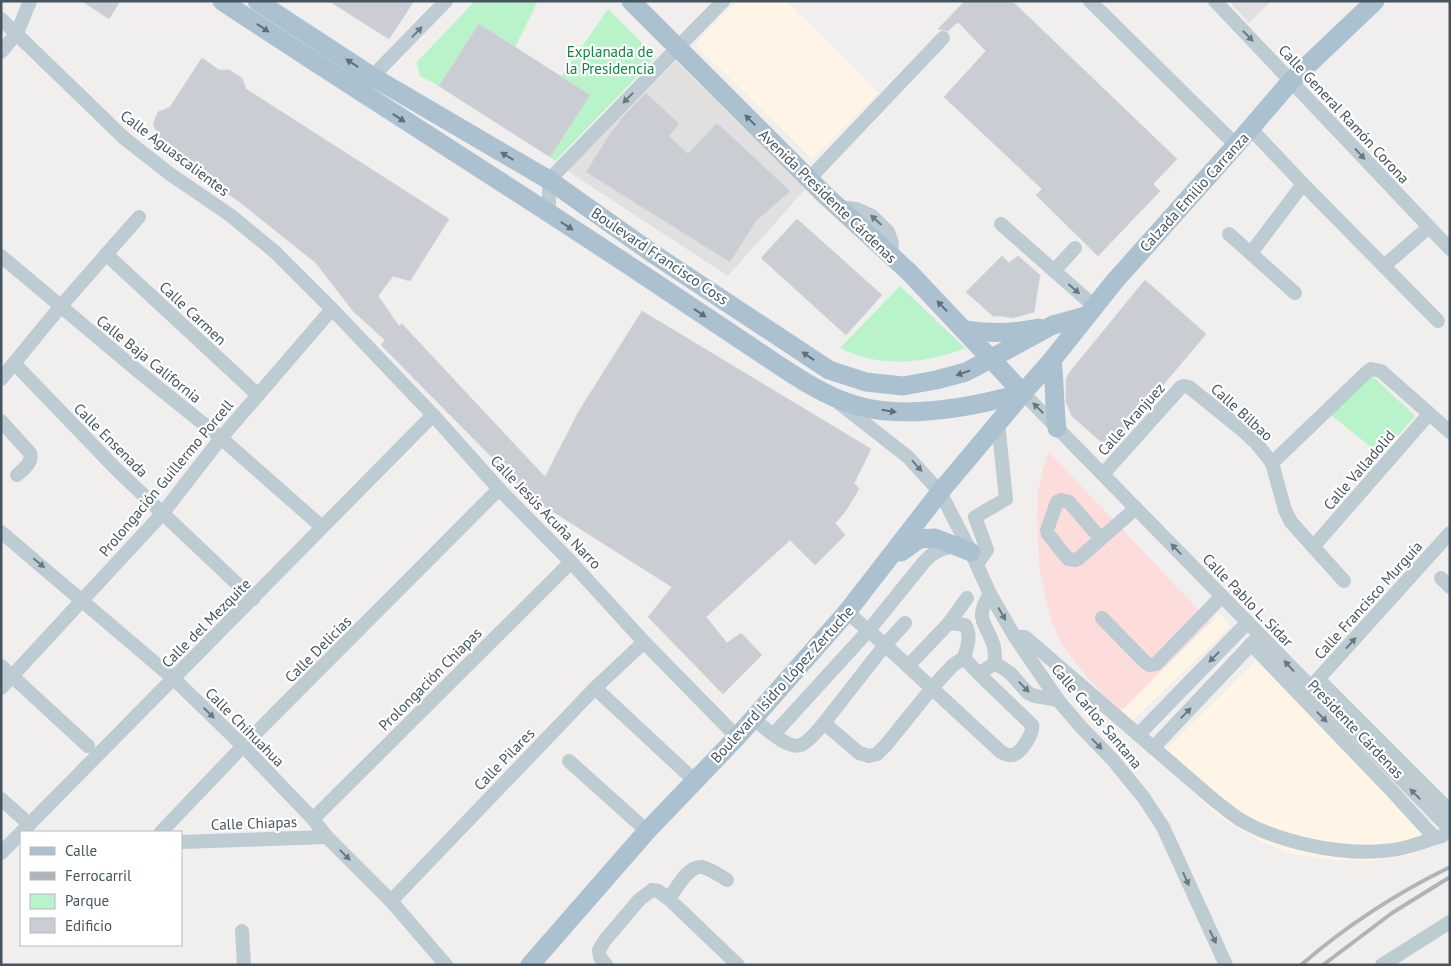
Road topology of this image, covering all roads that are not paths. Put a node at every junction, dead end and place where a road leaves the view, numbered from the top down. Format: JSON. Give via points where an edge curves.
{"nodes":[{"id":1,"x":30,"y":1,"type":"edge"},
{"id":2,"x":222,"y":1,"type":"edge"},
{"id":3,"x":446,"y":1,"type":"edge"},
{"id":4,"x":631,"y":1,"type":"edge"},
{"id":5,"x":723,"y":1,"type":"edge"},
{"id":6,"x":1090,"y":1,"type":"edge"},
{"id":7,"x":1215,"y":1,"type":"edge"},
{"id":8,"x":1376,"y":1,"type":"edge"},
{"id":9,"x":266,"y":4,"type":"edge"},
{"id":10,"x":1,"y":19,"type":"edge"},
{"id":11,"x":17,"y":33,"type":"junction"},
{"id":12,"x":943,"y":38,"type":"dead end"},
{"id":13,"x":677,"y":48,"type":"junction"},
{"id":14,"x":1,"y":52,"type":"edge"},
{"id":15,"x":373,"y":77,"type":"junction"},
{"id":16,"x":1291,"y":81,"type":"junction"},
{"id":17,"x":357,"y":91,"type":"junction"},
{"id":18,"x":1250,"y":128,"type":"junction"},
{"id":19,"x":1236,"y":146,"type":"junction"},
{"id":20,"x":809,"y":179,"type":"junction"},
{"id":21,"x":549,"y":180,"type":"junction"},
{"id":22,"x":1303,"y":184,"type":"junction"},
{"id":23,"x":548,"y":214,"type":"junction"},
{"id":24,"x":139,"y":217,"type":"dead end"},
{"id":25,"x":1001,"y":224,"type":"dead end"},
{"id":26,"x":1429,"y":228,"type":"junction"},
{"id":27,"x":1229,"y":234,"type":"dead end"},
{"id":28,"x":586,"y":238,"type":"junction"},
{"id":29,"x":1075,"y":248,"type":"dead end"},
{"id":30,"x":1450,"y":249,"type":"edge"},
{"id":31,"x":652,"y":252,"type":"junction"},
{"id":32,"x":1251,"y":253,"type":"junction"},
{"id":33,"x":106,"y":254,"type":"junction"},
{"id":34,"x":1,"y":256,"type":"edge"},
{"id":35,"x":1384,"y":266,"type":"junction"},
{"id":36,"x":1054,"y":271,"type":"junction"},
{"id":37,"x":644,"y":275,"type":"junction"},
{"id":38,"x":1295,"y":293,"type":"dead end"},
{"id":39,"x":60,"y":307,"type":"junction"},
{"id":40,"x":332,"y":309,"type":"junction"},
{"id":41,"x":1090,"y":311,"type":"junction"},
{"id":42,"x":752,"y":318,"type":"junction"},
{"id":43,"x":1438,"y":321,"type":"dead end"},
{"id":44,"x":1053,"y":325,"type":"junction"},
{"id":45,"x":965,"y":330,"type":"junction"},
{"id":46,"x":990,"y":360,"type":"junction"},
{"id":47,"x":1052,"y":360,"type":"junction"},
{"id":48,"x":14,"y":363,"type":"junction"},
{"id":49,"x":1,"y":379,"type":"edge"},
{"id":50,"x":1184,"y":386,"type":"joint"},
{"id":51,"x":824,"y":392,"type":"junction"},
{"id":52,"x":1023,"y":393,"type":"junction"},
{"id":53,"x":258,"y":395,"type":"junction"},
{"id":54,"x":1429,"y":414,"type":"junction"},
{"id":55,"x":433,"y":415,"type":"junction"},
{"id":56,"x":1,"y":421,"type":"edge"},
{"id":57,"x":998,"y":423,"type":"junction"},
{"id":58,"x":1057,"y":428,"type":"junction"},
{"id":59,"x":1450,"y":432,"type":"edge"},
{"id":60,"x":221,"y":438,"type":"junction"},
{"id":61,"x":1272,"y":463,"type":"junction"},
{"id":62,"x":1102,"y":474,"type":"junction"},
{"id":63,"x":18,"y":475,"type":"dead end"},
{"id":64,"x":499,"y":489,"type":"junction"},
{"id":65,"x":940,"y":492,"type":"junction"},
{"id":66,"x":1136,"y":508,"type":"junction"},
{"id":67,"x":162,"y":514,"type":"junction"},
{"id":68,"x":322,"y":527,"type":"junction"},
{"id":69,"x":1,"y":532,"type":"edge"},
{"id":70,"x":1450,"y":533,"type":"edge"},
{"id":71,"x":1101,"y":539,"type":"dead end"},
{"id":72,"x":1313,"y":547,"type":"junction"},
{"id":73,"x":968,"y":554,"type":"junction"},
{"id":74,"x":889,"y":559,"type":"junction"},
{"id":75,"x":571,"y":562,"type":"junction"},
{"id":76,"x":1344,"y":581,"type":"dead end"},
{"id":77,"x":990,"y":594,"type":"junction"},
{"id":78,"x":1222,"y":596,"type":"junction"},
{"id":79,"x":967,"y":598,"type":"dead end"},
{"id":80,"x":253,"y":599,"type":"junction"},
{"id":81,"x":83,"y":600,"type":"junction"},
{"id":82,"x":847,"y":612,"type":"junction"},
{"id":83,"x":1102,"y":618,"type":"dead end"},
{"id":84,"x":1248,"y":622,"type":"junction"},
{"id":85,"x":904,"y":623,"type":"dead end"},
{"id":86,"x":949,"y":623,"type":"junction"},
{"id":87,"x":869,"y":630,"type":"junction"},
{"id":88,"x":1015,"y":637,"type":"junction"},
{"id":89,"x":1256,"y":640,"type":"junction"},
{"id":90,"x":644,"y":642,"type":"junction"},
{"id":91,"x":885,"y":644,"type":"junction"},
{"id":92,"x":964,"y":658,"type":"junction"},
{"id":93,"x":995,"y":663,"type":"junction"},
{"id":94,"x":1,"y":666,"type":"edge"},
{"id":95,"x":908,"y":666,"type":"junction"},
{"id":96,"x":979,"y":674,"type":"junction"},
{"id":97,"x":12,"y":677,"type":"junction"},
{"id":98,"x":174,"y":679,"type":"junction"},
{"id":99,"x":1188,"y":684,"type":"junction"},
{"id":100,"x":1314,"y":684,"type":"junction"},
{"id":101,"x":1,"y":688,"type":"edge"},
{"id":102,"x":595,"y":688,"type":"junction"},
{"id":103,"x":932,"y":688,"type":"junction"},
{"id":104,"x":1201,"y":698,"type":"junction"},
{"id":105,"x":1058,"y":700,"type":"junction"},
{"id":106,"x":753,"y":719,"type":"junction"},
{"id":107,"x":824,"y":723,"type":"junction"},
{"id":108,"x":774,"y":734,"type":"junction"},
{"id":109,"x":1138,"y":735,"type":"junction"},
{"id":110,"x":737,"y":737,"type":"junction"},
{"id":111,"x":88,"y":746,"type":"dead end"},
{"id":112,"x":243,"y":746,"type":"junction"},
{"id":113,"x":1152,"y":748,"type":"junction"},
{"id":114,"x":569,"y":761,"type":"dead end"},
{"id":115,"x":695,"y":781,"type":"junction"},
{"id":116,"x":1,"y":799,"type":"edge"},
{"id":117,"x":1450,"y":813,"type":"edge"},
{"id":118,"x":313,"y":820,"type":"junction"},
{"id":119,"x":29,"y":824,"type":"junction"},
{"id":120,"x":22,"y":831,"type":"edge"},
{"id":121,"x":162,"y":831,"type":"edge"},
{"id":122,"x":647,"y":831,"type":"junction"},
{"id":123,"x":20,"y":833,"type":"edge"},
{"id":124,"x":1443,"y":834,"type":"edge"},
{"id":125,"x":327,"y":837,"type":"junction"},
{"id":126,"x":182,"y":842,"type":"edge"},
{"id":127,"x":8,"y":846,"type":"edge"},
{"id":128,"x":727,"y":880,"type":"dead end"},
{"id":129,"x":669,"y":899,"type":"junction"},
{"id":130,"x":391,"y":901,"type":"junction"},
{"id":131,"x":1450,"y":922,"type":"edge"},
{"id":132,"x":242,"y":930,"type":"dead end"},
{"id":133,"x":244,"y":965,"type":"edge"},
{"id":134,"x":446,"y":965,"type":"edge"},
{"id":135,"x":530,"y":965,"type":"edge"},
{"id":136,"x":606,"y":965,"type":"edge"},
{"id":137,"x":738,"y":965,"type":"edge"},
{"id":138,"x":1226,"y":965,"type":"edge"},
{"id":139,"x":1382,"y":965,"type":"edge"}],
"edges":[{"from":1,"to":11,"type":"street"},
{"from":2,"to":17,"type":"main road","name":"Boulevard Francisco Coss","one_way":true},
{"from":15,"to":3,"type":"street","one_way":true},
{"from":4,"to":13,"type":"main road","name":"Avenida Presidente Cárdenas"},
{"from":5,"to":13,"type":"street"},
{"from":6,"to":19,"type":"street"},
{"from":7,"to":16,"type":"street","name":"Calle General Ramón Corona","one_way":true},
{"from":8,"to":16,"type":"main road","name":"Calzada Emilio Carranza"},
{"from":15,"to":9,"type":"main road","name":"Boulevard Francisco Coss","one_way":true},
{"from":10,"to":11,"type":"street","name":"Calle Aguascalientes"},
{"from":11,"to":14,"type":"street"},
{"from":11,"to":40,"type":"street","name":"Calle Aguascalientes","via":[[124,138],[230,215],[275,252]]},
{"from":12,"to":20,"type":"street"},
{"from":20,"to":13,"type":"main road","name":"Avenida Presidente Cárdenas","one_way":true},
{"from":13,"to":21,"type":"street","one_way":true},
{"from":15,"to":17,"type":"street"},
{"from":21,"to":15,"type":"main road","name":"Boulevard Francisco Coss","one_way":true},
{"from":16,"to":18,"type":"main road","name":"Calzada Emilio Carranza"},
{"from":16,"to":26,"type":"street","name":"Calle General Ramón Corona","one_way":true},
{"from":17,"to":23,"type":"main road","name":"Boulevard Francisco Coss","one_way":true},
{"from":18,"to":19,"type":"main road","name":"Calzada Emilio Carranza"},
{"from":18,"to":22,"type":"street"},
{"from":19,"to":41,"type":"main road","name":"Calzada Emilio Carranza"},
{"from":45,"to":20,"type":"main road","name":"Avenida Presidente Cárdenas","one_way":true},
{"from":21,"to":23,"type":"street"},
{"from":21,"to":31,"type":"main road","name":"Boulevard Francisco Coss"},
{"from":22,"to":32,"type":"street"},
{"from":22,"to":35,"type":"street"},
{"from":23,"to":28,"type":"main road","name":"Boulevard Francisco Coss","one_way":true},
{"from":24,"to":33,"type":"street"},
{"from":25,"to":36,"type":"street"},
{"from":26,"to":30,"type":"street","name":"Calle General Ramón Corona"},
{"from":26,"to":35,"type":"street"},
{"from":27,"to":32,"type":"street"},
{"from":28,"to":31,"type":"main road","via":[[640,262],[648,260]]},
{"from":28,"to":37,"type":"main road","name":"Boulevard Francisco Coss"},
{"from":29,"to":36,"type":"street"},
{"from":31,"to":42,"type":"main road","name":"Boulevard Francisco Coss"},
{"from":32,"to":38,"type":"street"},
{"from":33,"to":39,"type":"street"},
{"from":33,"to":53,"type":"street","name":"Calle Carmen"},
{"from":34,"to":39,"type":"street","name":"Calle Baja California"},
{"from":35,"to":43,"type":"street"},
{"from":36,"to":41,"type":"street","one_way":true},
{"from":37,"to":42,"type":"main road","via":[[659,276]]},
{"from":37,"to":51,"type":"main road","name":"Boulevard Francisco Coss","one_way":true,"via":[[790,373]]},
{"from":39,"to":48,"type":"street"},
{"from":39,"to":60,"type":"street","name":"Calle Baja California"},
{"from":40,"to":53,"type":"street","name":"Prolongación Guillermo Porcell"},
{"from":40,"to":55,"type":"street","name":"Calle Jesús Acuña Narro"},
{"from":41,"to":44,"type":"main road","name":"Boulevard Francisco Coss"},
{"from":41,"to":47,"type":"main road","name":"Calzada Emilio Carranza"},
{"from":46,"to":42,"type":"main road","name":"Boulevard Francisco Coss","one_way":true,"via":[[966,372],[903,386],[866,382],[829,370]]},
{"from":44,"to":45,"type":"main road","via":[[1001,333]]},
{"from":44,"to":46,"type":"main road","name":"Boulevard Francisco Coss"},
{"from":45,"to":46,"type":"main road","name":"Avenida Presidente Cárdenas"},
{"from":46,"to":52,"type":"main road","name":"Avenida Presidente Cárdenas"},
{"from":47,"to":52,"type":"main road","name":"Calzada Emilio Carranza"},
{"from":47,"to":58,"type":"main road"},
{"from":48,"to":49,"type":"street"},
{"from":48,"to":67,"type":"street","name":"Calle Ensenada"},
{"from":50,"to":61,"type":"street","name":"Calle Bilbao","via":[[1241,429]]},
{"from":50,"to":62,"type":"street","name":"Calle Aranjuez"},
{"from":51,"to":52,"type":"main road","name":"Boulevard Francisco Coss","one_way":true,"via":[[858,406],[899,412],[968,406]]},
{"from":51,"to":65,"type":"street","name":"Calle Carlos Santana","one_way":true,"via":[[908,457]]},
{"from":52,"to":57,"type":"main road","name":"Boulevard Isidro López Zertuche"},
{"from":58,"to":52,"type":"street","name":"Calle Pablo L. Sidar","one_way":true},
{"from":53,"to":60,"type":"street","name":"Prolongación Guillermo Porcell"},
{"from":54,"to":59,"type":"street"},
{"from":54,"to":61,"type":"street","via":[[1381,371],[1372,369]]},
{"from":54,"to":72,"type":"street","name":"Calle Valladolid"},
{"from":55,"to":64,"type":"street","name":"Calle Jesús Acuña Narro"},
{"from":55,"to":68,"type":"street","name":"Calle del Mezquite"},
{"from":56,"to":63,"type":"street","via":[[31,456],[30,462]]},
{"from":57,"to":65,"type":"main road","name":"Boulevard Isidro López Zertuche"},
{"from":57,"to":73,"type":"street","via":[[1006,499],[975,517],[987,550]]},
{"from":58,"to":62,"type":"street","name":"Calle Pablo L. Sidar"},
{"from":60,"to":67,"type":"street","name":"Prolongación Guillermo Porcell"},
{"from":60,"to":68,"type":"street","name":"Calle Baja California"},
{"from":61,"to":72,"type":"street","name":"Calle Bilbao","via":[[1285,510]]},
{"from":62,"to":66,"type":"street","name":"Calle Pablo L. Sidar"},
{"from":64,"to":75,"type":"street","name":"Calle Jesús Acuña Narro"},
{"from":64,"to":112,"type":"street","name":"Calle Delicias"},
{"from":65,"to":73,"type":"street","name":"Calle Carlos Santana"},
{"from":65,"to":74,"type":"main road","name":"Boulevard Isidro López Zertuche"},
{"from":66,"to":71,"type":"street"},
{"from":78,"to":66,"type":"street","name":"Calle Pablo L. Sidar","one_way":true},
{"from":67,"to":80,"type":"street","name":"Calle Ensenada"},
{"from":67,"to":81,"type":"street","name":"Prolongación Guillermo Porcell"},
{"from":68,"to":80,"type":"street","name":"Calle del Mezquite"},
{"from":69,"to":81,"type":"street","name":"Calle Chihuahua","one_way":true},
{"from":100,"to":70,"type":"street","name":"Calle Francisco Murguía","one_way":true},
{"from":72,"to":76,"type":"street","name":"Calle Bilbao"},
{"from":73,"to":74,"type":"main road","via":[[935,538],[920,539]]},
{"from":73,"to":77,"type":"street","name":"Calle Carlos Santana"},
{"from":73,"to":87,"type":"street","via":[[941,548],[933,553]]},
{"from":74,"to":82,"type":"main road","name":"Boulevard Isidro López Zertuche"},
{"from":75,"to":90,"type":"street","name":"Calle Jesús Acuña Narro"},
{"from":75,"to":118,"type":"street","name":"Prolongación Chiapas"},
{"from":77,"to":88,"type":"street","name":"Calle Carlos Santana","one_way":true},
{"from":77,"to":93,"type":"street","via":[[981,612],[993,645]]},
{"from":78,"to":83,"type":"street","via":[[1156,664],[1145,662]]},
{"from":78,"to":84,"type":"street","name":"Calle Pablo L. Sidar"},
{"from":79,"to":86,"type":"street"},
{"from":80,"to":98,"type":"street","name":"Calle del Mezquite"},
{"from":81,"to":97,"type":"street","name":"Prolongación Guillermo Porcell"},
{"from":81,"to":98,"type":"street","name":"Calle Chihuahua"},
{"from":82,"to":87,"type":"street"},
{"from":82,"to":106,"type":"main road","name":"Boulevard Isidro López Zertuche"},
{"from":84,"to":89,"type":"street","name":"Calle Pablo L. Sidar"},
{"from":84,"to":99,"type":"street","one_way":true},
{"from":85,"to":91,"type":"street"},
{"from":86,"to":92,"type":"street","via":[[965,625],[968,629]]},
{"from":86,"to":95,"type":"street"},
{"from":87,"to":91,"type":"street"},
{"from":87,"to":108,"type":"street"},
{"from":88,"to":105,"type":"street","name":"Calle Carlos Santana"},
{"from":88,"to":109,"type":"street","via":[[1025,637]]},
{"from":100,"to":89,"type":"street","name":"Calle Pablo L. Sidar","one_way":true},
{"from":89,"to":104,"type":"street"},
{"from":89,"to":124,"type":"street","name":"Presidente Cárdenas","one_way":true,"via":[[1391,790]]},
{"from":90,"to":102,"type":"street","name":"Calle Pilares"},
{"from":90,"to":110,"type":"street","name":"Calle Jesús Acuña Narro"},
{"from":91,"to":95,"type":"street"},
{"from":91,"to":107,"type":"street"},
{"from":92,"to":96,"type":"street"},
{"from":92,"to":103,"type":"street"},
{"from":93,"to":96,"type":"street"},
{"from":93,"to":105,"type":"street","one_way":true,"via":[[1010,673],[1028,693]]},
{"from":94,"to":97,"type":"street"},
{"from":95,"to":103,"type":"street"},
{"from":96,"to":103,"type":"street","via":[[1032,725],[1031,736],[1012,756],[1001,752]]},
{"from":97,"to":101,"type":"street","name":"Prolongación Guillermo Porcell"},
{"from":97,"to":111,"type":"street"},
{"from":98,"to":112,"type":"street","name":"Calle Chihuahua","one_way":true},
{"from":98,"to":119,"type":"street","name":"Calle del Mezquite"},
{"from":99,"to":104,"type":"street"},
{"from":99,"to":109,"type":"street"},
{"from":100,"to":117,"type":"street","name":"Presidente Cárdenas"},
{"from":124,"to":100,"type":"street","name":"Calle Pablo L. Sidar","one_way":true},
{"from":102,"to":115,"type":"street"},
{"from":102,"to":130,"type":"street","name":"Calle Pilares"},
{"from":103,"to":107,"type":"street","via":[[878,754],[859,753]]},
{"from":113,"to":104,"type":"street","one_way":true},
{"from":105,"to":138,"type":"street","name":"Calle Carlos Santana","one_way":true,"via":[[1119,767],[1163,827]]},
{"from":106,"to":108,"type":"street"},
{"from":106,"to":110,"type":"main road","name":"Boulevard Isidro López Zertuche"},
{"from":107,"to":108,"type":"street","via":[[801,745],[792,746]]},
{"from":109,"to":113,"type":"street"},
{"from":110,"to":115,"type":"main road","name":"Boulevard Isidro López Zertuche"},
{"from":112,"to":118,"type":"street","name":"Calle Chihuahua"},
{"from":112,"to":121,"type":"street","name":"Calle Delicias"},
{"from":113,"to":124,"type":"street","via":[[1239,819],[1281,837],[1320,847],[1383,851],[1407,847]]},
{"from":114,"to":122,"type":"street"},
{"from":115,"to":122,"type":"main road","name":"Boulevard Isidro López Zertuche"},
{"from":116,"to":119,"type":"street"},
{"from":118,"to":125,"type":"street","name":"Calle Chihuahua"},
{"from":119,"to":120,"type":"street","name":"Calle del Mezquite"},
{"from":122,"to":135,"type":"main road","name":"Boulevard Isidro López Zertuche"},
{"from":123,"to":127,"type":"street","name":"Calle del Mezquite"},
{"from":125,"to":126,"type":"street","name":"Calle Chiapas"},
{"from":125,"to":130,"type":"street","name":"Calle Chihuahua","one_way":true},
{"from":128,"to":129,"type":"street","via":[[709,869],[692,869]]},
{"from":129,"to":136,"type":"street","via":[[652,890],[639,900],[599,950]]},
{"from":129,"to":137,"type":"street"},
{"from":130,"to":134,"type":"street","name":"Calle Chihuahua"},
{"from":131,"to":139,"type":"street"},
{"from":132,"to":133,"type":"street"}]}
